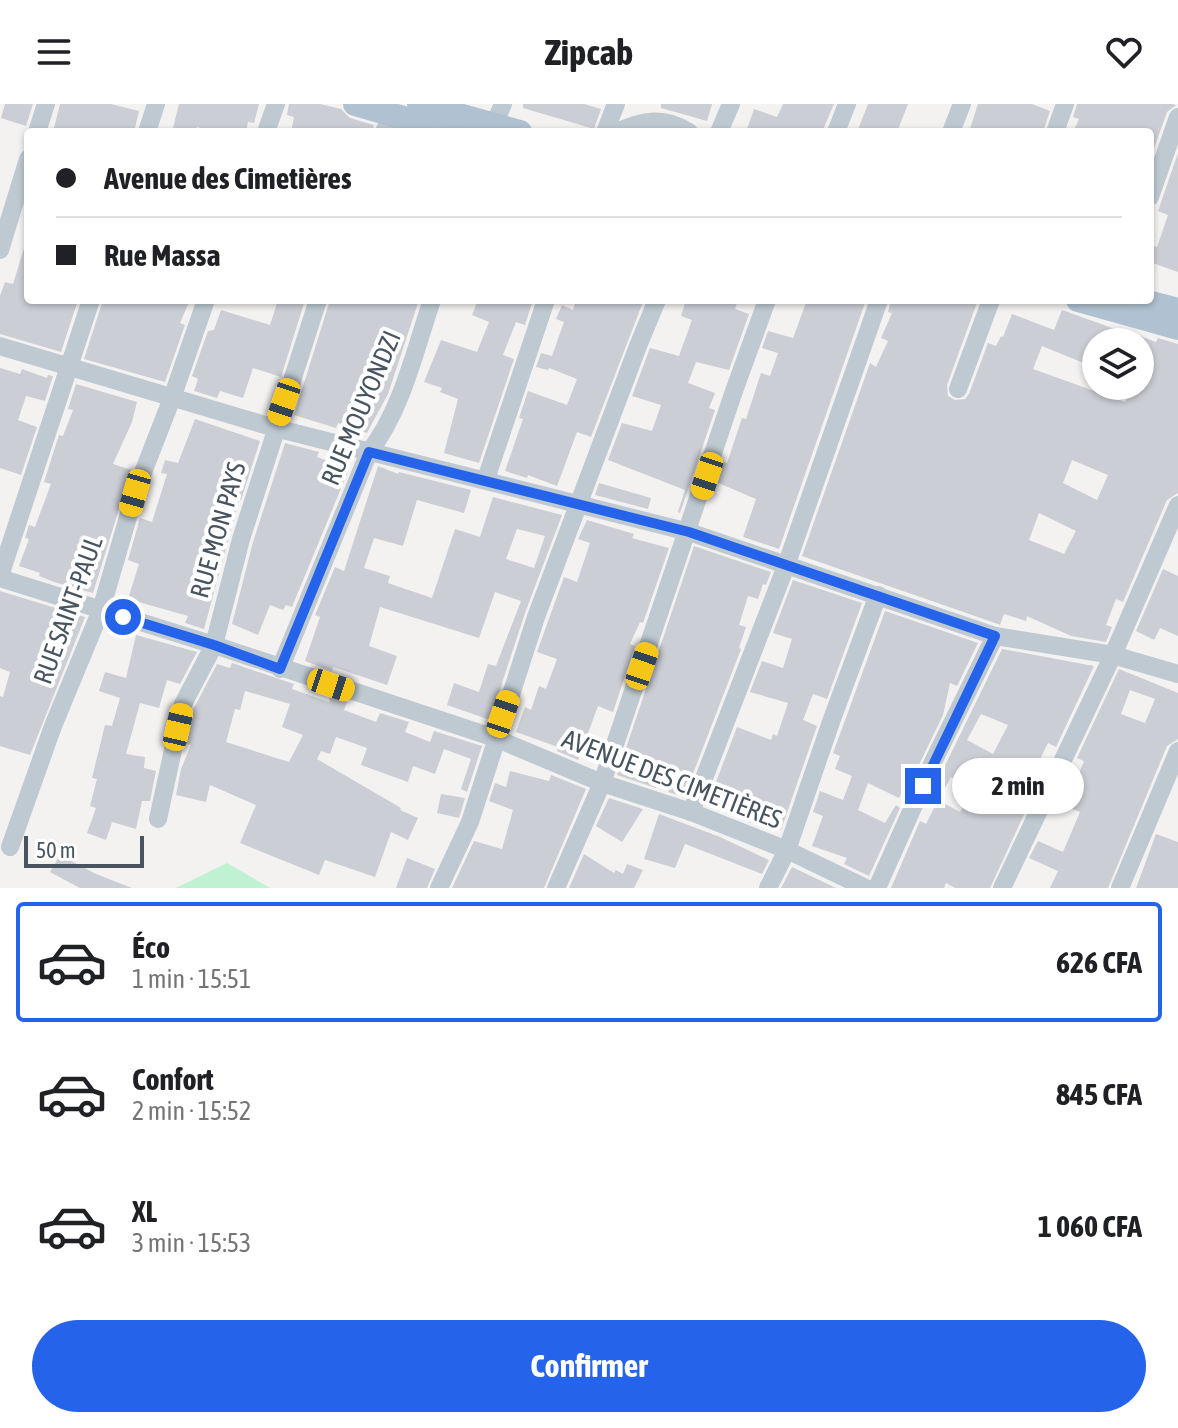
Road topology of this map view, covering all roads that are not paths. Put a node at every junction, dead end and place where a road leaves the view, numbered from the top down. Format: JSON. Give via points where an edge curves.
{"nodes":[{"id":1,"x":46,"y":104,"type":"edge"},
{"id":2,"x":156,"y":104,"type":"edge"},
{"id":3,"x":276,"y":104,"type":"edge"},
{"id":4,"x":355,"y":104,"type":"edge"},
{"id":5,"x":419,"y":104,"type":"edge"},
{"id":6,"x":616,"y":104,"type":"edge"},
{"id":7,"x":731,"y":104,"type":"edge"},
{"id":8,"x":847,"y":104,"type":"edge"},
{"id":9,"x":962,"y":104,"type":"edge"},
{"id":10,"x":1065,"y":104,"type":"edge"},
{"id":11,"x":499,"y":114,"type":"edge"},
{"id":12,"x":1178,"y":117,"type":"edge"},
{"id":13,"x":388,"y":123,"type":"edge"},
{"id":14,"x":38,"y":128,"type":"edge"},
{"id":15,"x":148,"y":128,"type":"edge"},
{"id":16,"x":267,"y":128,"type":"edge"},
{"id":17,"x":424,"y":128,"type":"edge"},
{"id":18,"x":515,"y":128,"type":"edge"},
{"id":19,"x":607,"y":128,"type":"edge"},
{"id":20,"x":626,"y":128,"type":"edge"},
{"id":21,"x":681,"y":128,"type":"edge"},
{"id":22,"x":721,"y":128,"type":"edge"},
{"id":23,"x":838,"y":128,"type":"edge"},
{"id":24,"x":953,"y":128,"type":"edge"},
{"id":25,"x":1056,"y":128,"type":"edge"},
{"id":26,"x":24,"y":172,"type":"edge"},
{"id":27,"x":1154,"y":186,"type":"edge"},
{"id":28,"x":0,"y":250,"type":"edge"},
{"id":29,"x":90,"y":304,"type":"edge"},
{"id":30,"x":205,"y":304,"type":"edge"},
{"id":31,"x":317,"y":304,"type":"edge"},
{"id":32,"x":431,"y":304,"type":"edge"},
{"id":33,"x":545,"y":304,"type":"edge"},
{"id":34,"x":655,"y":304,"type":"edge"},
{"id":35,"x":766,"y":304,"type":"edge"},
{"id":36,"x":878,"y":304,"type":"edge"},
{"id":37,"x":990,"y":304,"type":"edge"},
{"id":38,"x":1092,"y":304,"type":"edge"},
{"id":39,"x":1154,"y":304,"type":"edge"},
{"id":40,"x":1178,"y":310,"type":"edge"},
{"id":41,"x":1178,"y":328,"type":"edge"},
{"id":42,"x":0,"y":346,"type":"edge"},
{"id":43,"x":70,"y":365,"type":"junction"},
{"id":44,"x":958,"y":389,"type":"dead end"},
{"id":45,"x":172,"y":398,"type":"junction"},
{"id":46,"x":275,"y":428,"type":"junction"},
{"id":47,"x":369,"y":452,"type":"junction"},
{"id":48,"x":486,"y":479,"type":"junction"},
{"id":49,"x":577,"y":505,"type":"junction"},
{"id":50,"x":1178,"y":505,"type":"edge"},
{"id":51,"x":689,"y":532,"type":"junction"},
{"id":52,"x":786,"y":566,"type":"junction"},
{"id":53,"x":0,"y":577,"type":"edge"},
{"id":54,"x":878,"y":595,"type":"junction"},
{"id":55,"x":101,"y":610,"type":"junction"},
{"id":56,"x":995,"y":636,"type":"junction"},
{"id":57,"x":214,"y":645,"type":"junction"},
{"id":58,"x":1113,"y":655,"type":"junction"},
{"id":59,"x":280,"y":669,"type":"junction"},
{"id":60,"x":1178,"y":674,"type":"edge"},
{"id":61,"x":495,"y":738,"type":"junction"},
{"id":62,"x":1178,"y":751,"type":"edge"},
{"id":63,"x":602,"y":783,"type":"junction"},
{"id":64,"x":691,"y":812,"type":"junction"},
{"id":65,"x":158,"y":819,"type":"dead end"},
{"id":66,"x":10,"y":847,"type":"dead end"},
{"id":67,"x":787,"y":850,"type":"junction"},
{"id":68,"x":439,"y":888,"type":"edge"},
{"id":69,"x":556,"y":888,"type":"edge"},
{"id":70,"x":768,"y":888,"type":"edge"},
{"id":71,"x":866,"y":888,"type":"edge"},
{"id":72,"x":877,"y":888,"type":"edge"},
{"id":73,"x":1002,"y":888,"type":"edge"},
{"id":74,"x":1120,"y":888,"type":"edge"}],
"edges":[{"from":1,"to":14,"type":"street"},
{"from":2,"to":15,"type":"street"},
{"from":3,"to":16,"type":"street"},
{"from":4,"to":13,"type":"main road"},
{"from":5,"to":11,"type":"main road"},
{"from":6,"to":19,"type":"street"},
{"from":7,"to":22,"type":"street"},
{"from":8,"to":23,"type":"street"},
{"from":9,"to":24,"type":"street"},
{"from":10,"to":25,"type":"street"},
{"from":11,"to":18,"type":"main road"},
{"from":12,"to":27,"type":"street"},
{"from":13,"to":17,"type":"main road"},
{"from":20,"to":21,"type":"street","via":[[643,121],[666,121]]},
{"from":26,"to":28,"type":"street"},
{"from":29,"to":43,"type":"street"},
{"from":30,"to":45,"type":"street","name":"RUE SAINT-PAUL"},
{"from":31,"to":46,"type":"street","name":"RUE MON PAYS"},
{"from":32,"to":47,"type":"street","name":"RUE MOUYONDZI","via":[[393,412]]},
{"from":33,"to":48,"type":"street"},
{"from":34,"to":49,"type":"street"},
{"from":35,"to":51,"type":"street"},
{"from":36,"to":52,"type":"street"},
{"from":37,"to":44,"type":"street"},
{"from":38,"to":41,"type":"main road"},
{"from":39,"to":40,"type":"main road"},
{"from":42,"to":43,"type":"street"},
{"from":43,"to":45,"type":"street"},
{"from":43,"to":53,"type":"street"},
{"from":45,"to":46,"type":"street"},
{"from":45,"to":55,"type":"street","name":"RUE SAINT-PAUL","via":[[135,493]]},
{"from":46,"to":47,"type":"street"},
{"from":46,"to":57,"type":"street","name":"RUE MON PAYS"},
{"from":47,"to":48,"type":"street"},
{"from":47,"to":59,"type":"street","name":"RUE MOUYONDZI"},
{"from":48,"to":49,"type":"street"},
{"from":49,"to":51,"type":"street"},
{"from":49,"to":61,"type":"street"},
{"from":50,"to":58,"type":"street"},
{"from":51,"to":52,"type":"street"},
{"from":51,"to":63,"type":"street"},
{"from":52,"to":54,"type":"street"},
{"from":52,"to":64,"type":"street"},
{"from":53,"to":55,"type":"street","name":"AVENUE DES CIMETIÈRES"},
{"from":54,"to":56,"type":"street"},
{"from":54,"to":67,"type":"street"},
{"from":55,"to":57,"type":"street","name":"AVENUE DES CIMETIÈRES"},
{"from":55,"to":66,"type":"street","name":"RUE SAINT-PAUL"},
{"from":56,"to":58,"type":"street"},
{"from":56,"to":72,"type":"street"},
{"from":57,"to":59,"type":"street","name":"AVENUE DES CIMETIÈRES"},
{"from":57,"to":65,"type":"street","name":"RUE MON PAYS","via":[[183,704]]},
{"from":58,"to":60,"type":"street"},
{"from":58,"to":73,"type":"street"},
{"from":59,"to":61,"type":"street","name":"AVENUE DES CIMETIÈRES"},
{"from":61,"to":63,"type":"street","name":"AVENUE DES CIMETIÈRES"},
{"from":61,"to":68,"type":"street","via":[[470,822]]},
{"from":62,"to":74,"type":"street"},
{"from":63,"to":64,"type":"street","name":"AVENUE DES CIMETIÈRES"},
{"from":63,"to":69,"type":"street"},
{"from":64,"to":67,"type":"street","name":"AVENUE DES CIMETIÈRES"},
{"from":67,"to":70,"type":"street"},
{"from":67,"to":71,"type":"street","name":"AVENUE DES CIMETIÈRES"}]}
